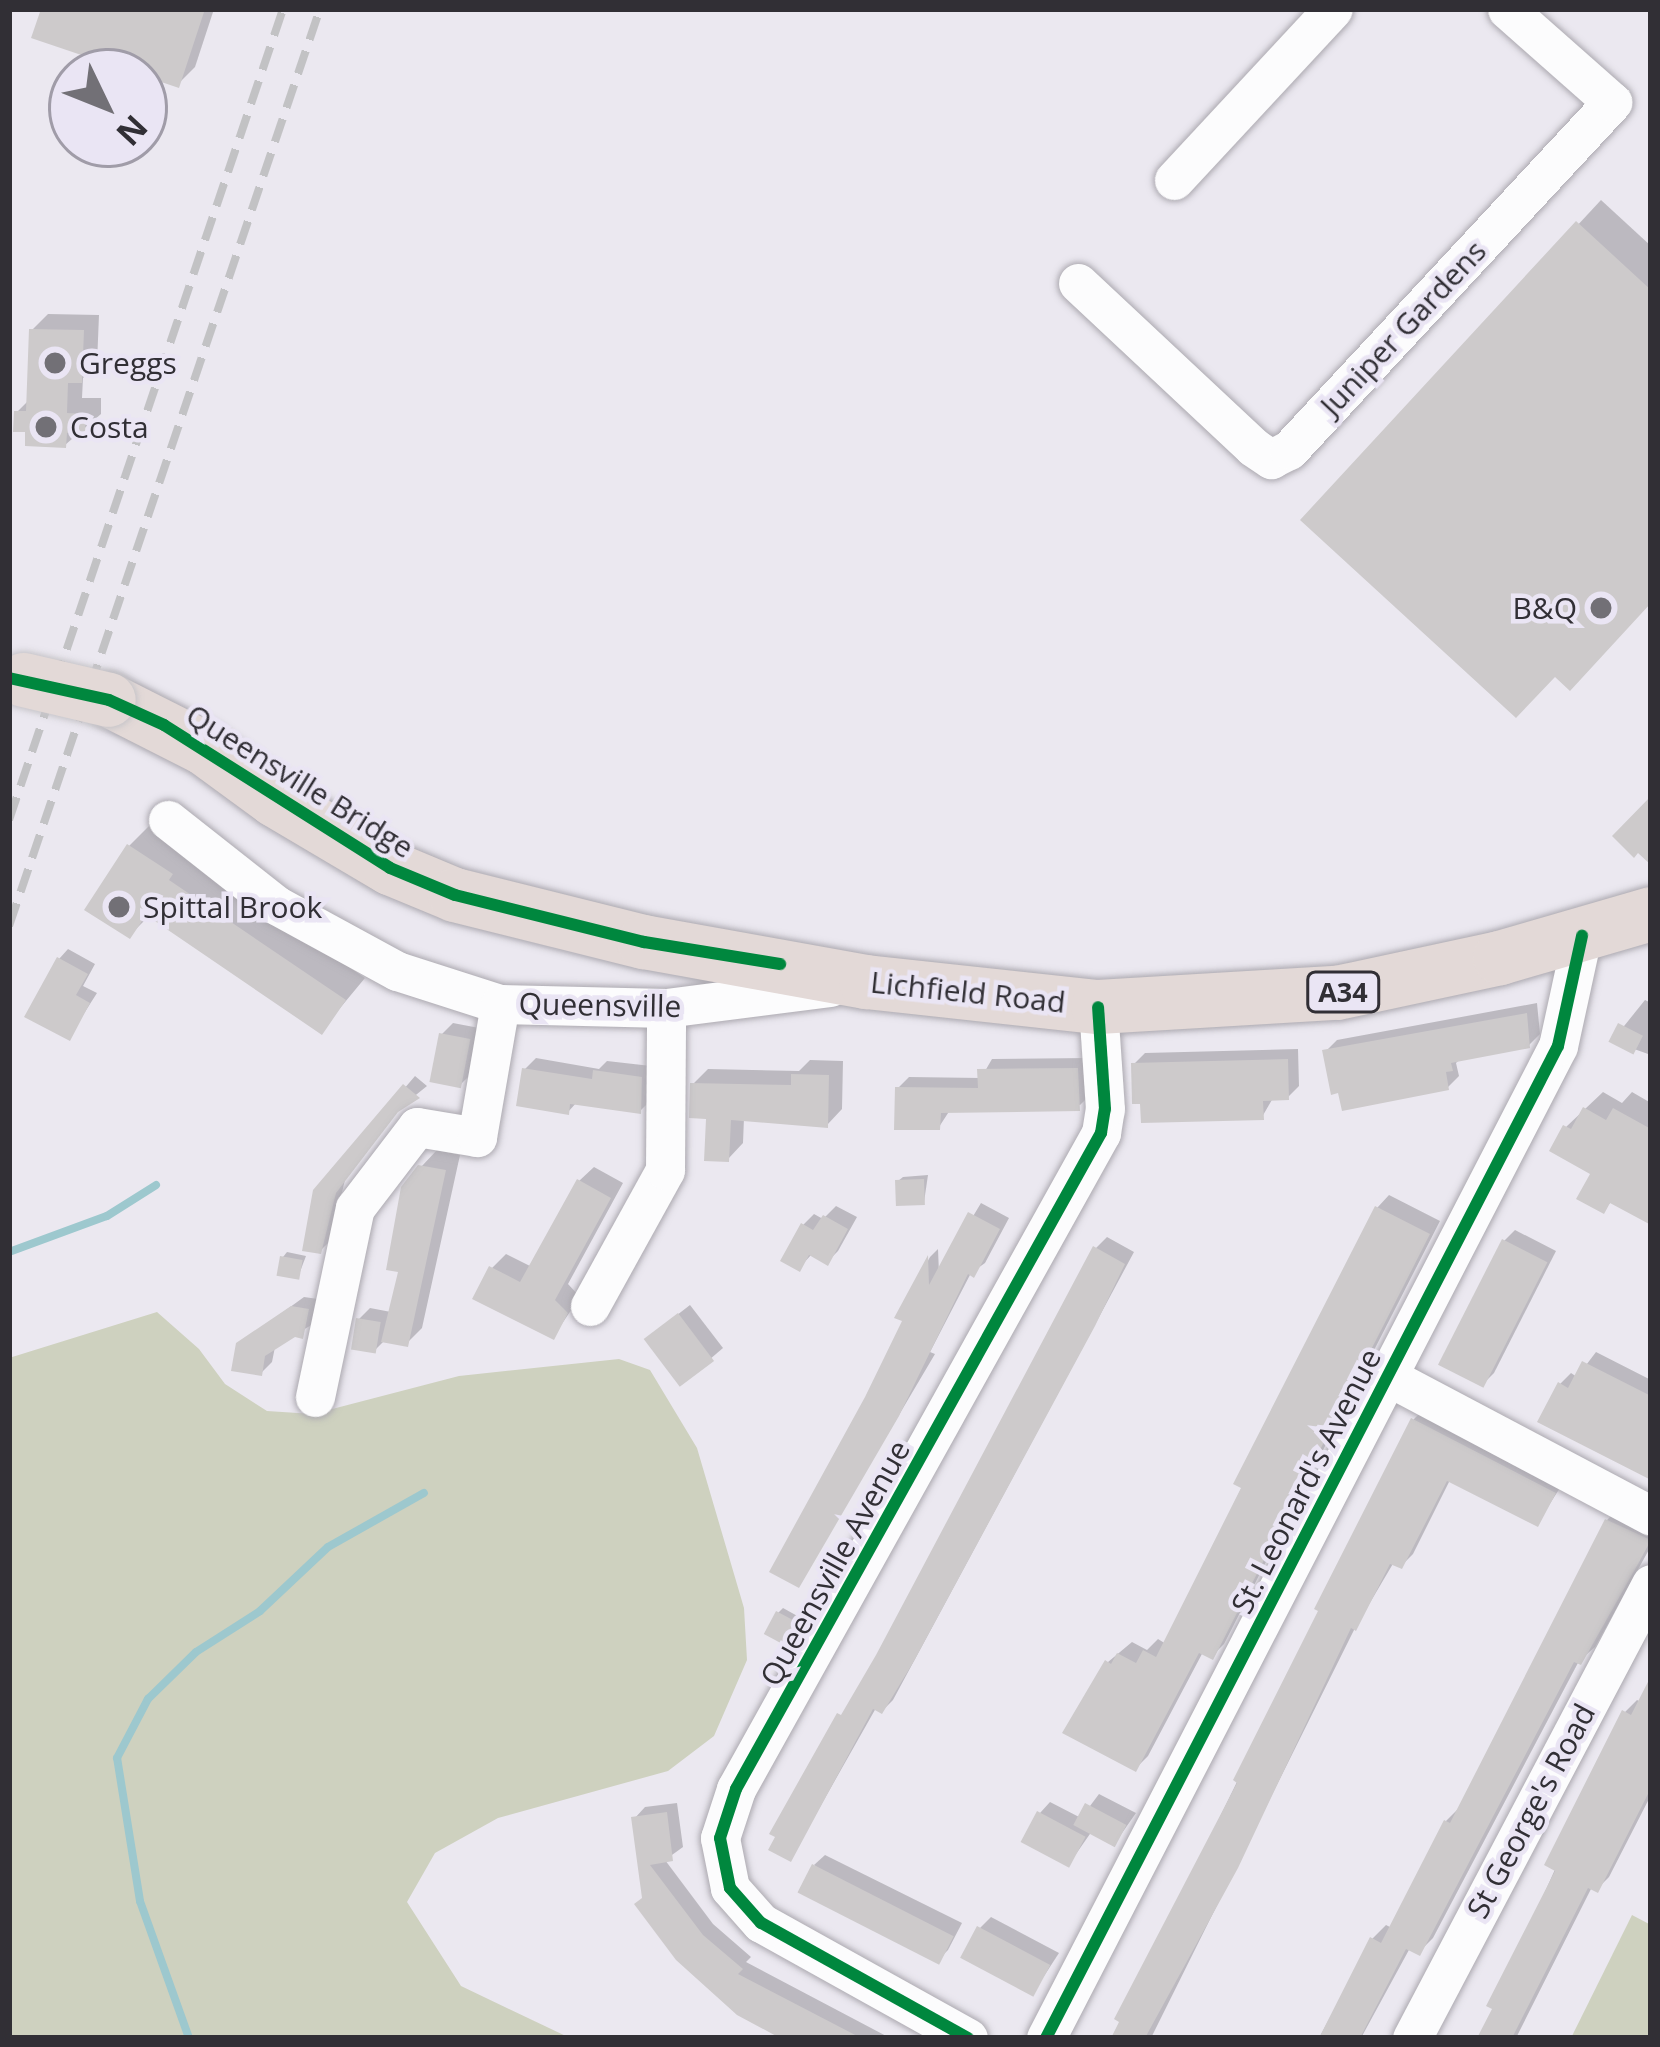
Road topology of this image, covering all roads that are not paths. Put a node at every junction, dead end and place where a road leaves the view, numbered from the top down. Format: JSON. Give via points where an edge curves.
{"nodes":[{"id":1,"x":1333,"y":9,"type":"edge"},
{"id":2,"x":1507,"y":9,"type":"edge"},
{"id":3,"x":1174,"y":180,"type":"dead end"},
{"id":4,"x":1078,"y":283,"type":"dead end"},
{"id":5,"x":17,"y":679,"type":"edge"},
{"id":6,"x":168,"y":820,"type":"dead end"},
{"id":7,"x":1651,"y":914,"type":"edge"},
{"id":8,"x":1582,"y":936,"type":"junction"},
{"id":9,"x":780,"y":964,"type":"joint"},
{"id":10,"x":866,"y":982,"type":"junction"},
{"id":11,"x":500,"y":1004,"type":"junction"},
{"id":12,"x":1098,"y":1006,"type":"junction"},
{"id":13,"x":666,"y":1008,"type":"junction"},
{"id":14,"x":590,"y":1306,"type":"dead end"},
{"id":15,"x":1387,"y":1376,"type":"junction"},
{"id":16,"x":315,"y":1397,"type":"dead end"},
{"id":17,"x":1651,"y":1516,"type":"edge"},
{"id":18,"x":1651,"y":1584,"type":"edge"},
{"id":19,"x":968,"y":2038,"type":"edge"},
{"id":20,"x":1046,"y":2038,"type":"edge"},
{"id":21,"x":1412,"y":2038,"type":"edge"}],
"edges":[{"from":1,"to":3,"type":"street"},
{"from":2,"to":4,"type":"street","name":"Juniper Gardens","via":[[1612,102],[1289,450],[1271,458],[1253,447]]},
{"from":5,"to":9,"type":"highway","name":"Queensville Bridge","number":"A34","bridge":true,"via":[[109,700],[204,748],[389,868],[455,895]]},
{"from":6,"to":11,"type":"street","name":"Queensville","via":[[276,905],[397,970]]},
{"from":7,"to":8,"type":"highway","name":"Lichfield Road","number":"A34"},
{"from":8,"to":12,"type":"highway","name":"Lichfield Road","number":"A34","via":[[1337,994]]},
{"from":8,"to":15,"type":"street","name":"St. Leonard's Avenue","via":[[1558,1046]]},
{"from":9,"to":10,"type":"highway","name":"Lichfield Road","number":"A34"},
{"from":10,"to":12,"type":"highway","name":"Lichfield Road","number":"A34"},
{"from":10,"to":13,"type":"street","name":"Queensville"},
{"from":11,"to":13,"type":"street","name":"Queensville"},
{"from":11,"to":16,"type":"street","via":[[477,1137],[417,1127],[355,1208]]},
{"from":12,"to":19,"type":"street","name":"Queensville Avenue","via":[[1101,1133],[736,1789],[720,1838],[730,1888],[761,1923]]},
{"from":13,"to":14,"type":"street","via":[[665,1170]]},
{"from":15,"to":17,"type":"street"},
{"from":15,"to":20,"type":"street","name":"St. Leonard's Avenue"},
{"from":18,"to":21,"type":"street","name":"St George's Road"}]}
